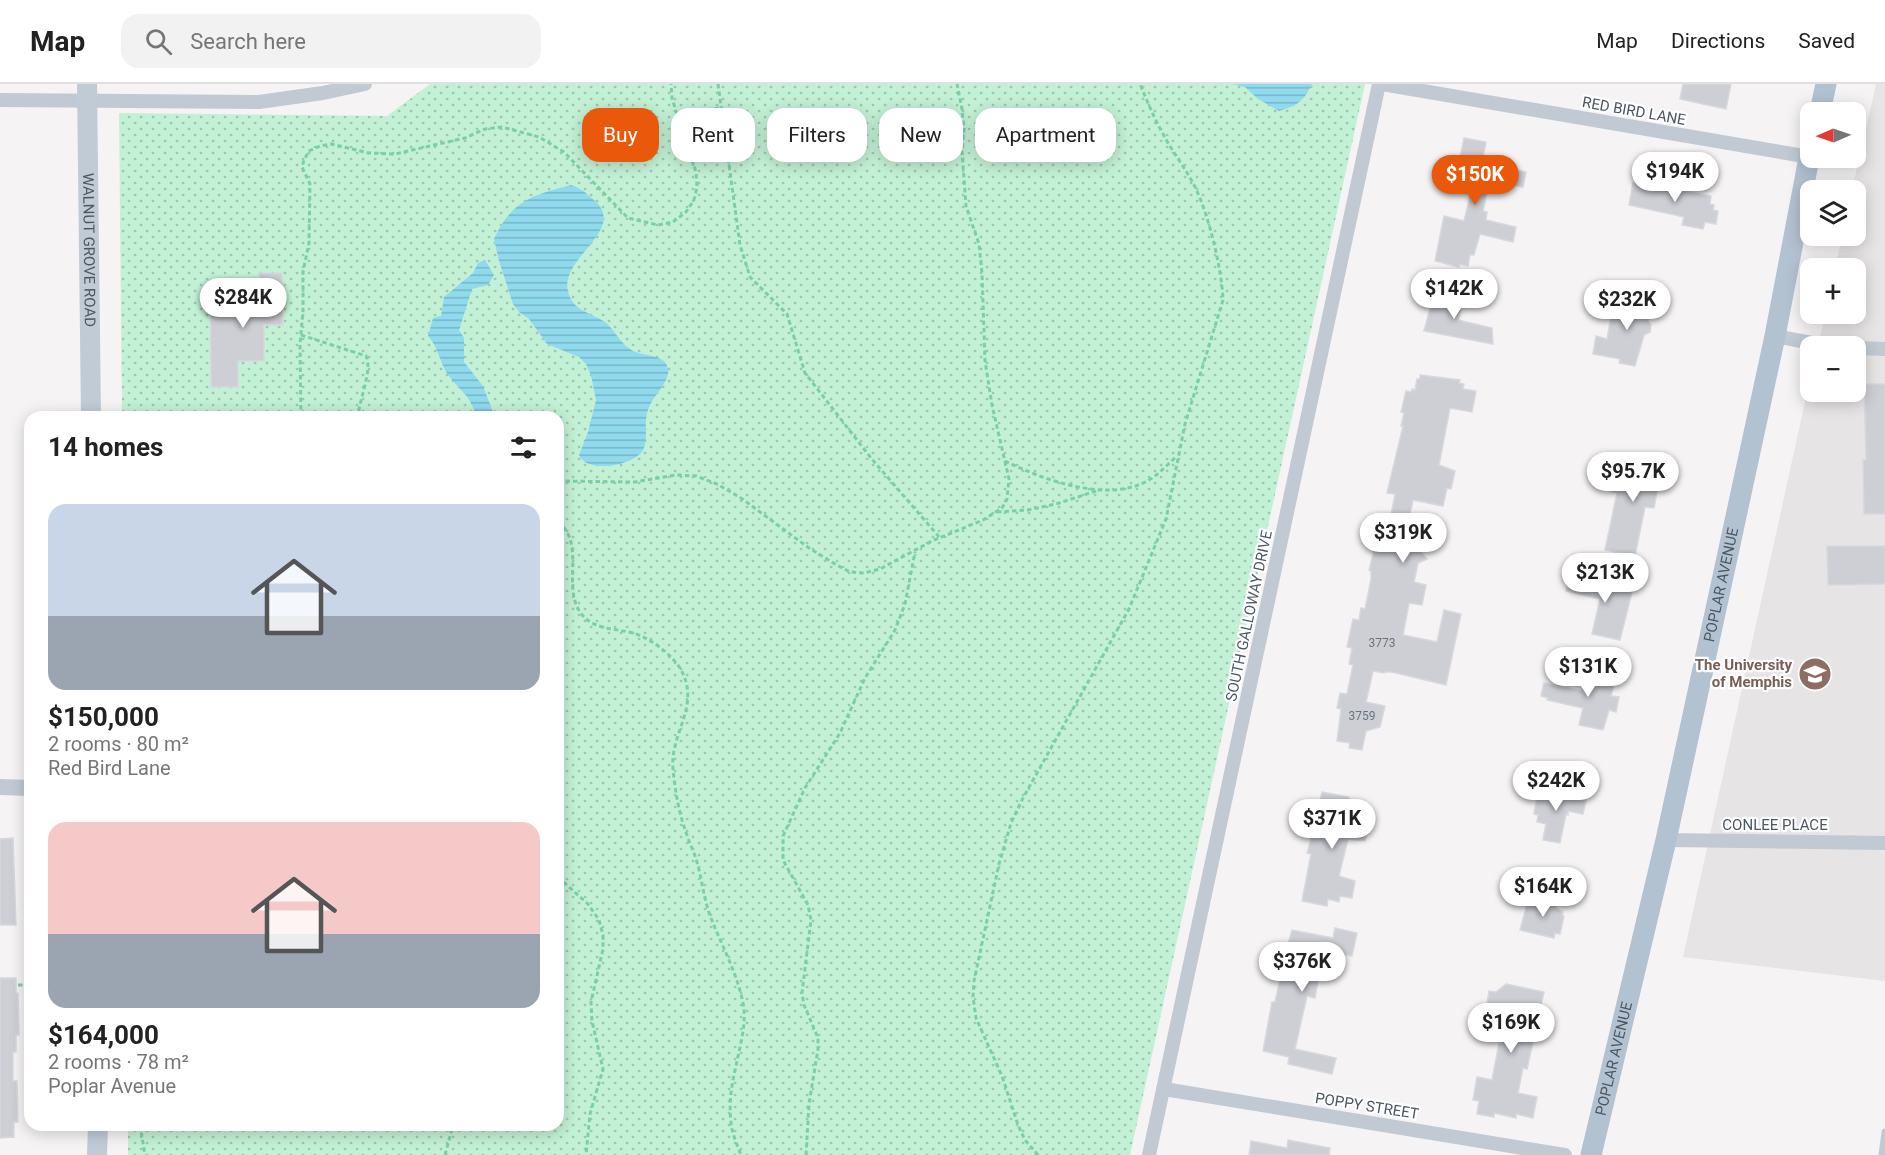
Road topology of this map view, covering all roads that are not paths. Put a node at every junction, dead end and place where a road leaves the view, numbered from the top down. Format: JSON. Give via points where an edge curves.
{"nodes":[{"id":1,"x":365,"y":84,"type":"edge"},
{"id":2,"x":1381,"y":84,"type":"edge"},
{"id":3,"x":1826,"y":84,"type":"edge"},
{"id":4,"x":87,"y":92,"type":"edge"},
{"id":5,"x":0,"y":100,"type":"edge"},
{"id":6,"x":1822,"y":102,"type":"edge"},
{"id":7,"x":1800,"y":153,"type":"edge"},
{"id":8,"x":1807,"y":168,"type":"edge"},
{"id":9,"x":1775,"y":336,"type":"junction"},
{"id":10,"x":1800,"y":341,"type":"edge"},
{"id":11,"x":1866,"y":348,"type":"edge"},
{"id":12,"x":1885,"y":349,"type":"edge"},
{"id":13,"x":91,"y":411,"type":"edge"},
{"id":14,"x":0,"y":787,"type":"edge"},
{"id":15,"x":24,"y":788,"type":"edge"},
{"id":16,"x":1666,"y":840,"type":"junction"},
{"id":17,"x":1885,"y":843,"type":"edge"},
{"id":18,"x":1164,"y":1089,"type":"junction"},
{"id":19,"x":98,"y":1131,"type":"edge"},
{"id":20,"x":1885,"y":1132,"type":"edge"},
{"id":21,"x":97,"y":1155,"type":"edge"},
{"id":22,"x":1149,"y":1155,"type":"edge"},
{"id":23,"x":1564,"y":1155,"type":"edge"},
{"id":24,"x":1591,"y":1155,"type":"edge"},
{"id":25,"x":1882,"y":1155,"type":"edge"}],
"edges":[{"from":1,"to":4,"type":"street","via":[[260,102]]},
{"from":2,"to":7,"type":"street","name":"RED BIRD LANE"},
{"from":2,"to":18,"type":"street","name":"SOUTH GALLOWAY DRIVE"},
{"from":3,"to":6,"type":"main road"},
{"from":4,"to":5,"type":"street"},
{"from":4,"to":13,"type":"main road","name":"WALNUT GROVE ROAD"},
{"from":8,"to":9,"type":"main road","name":"POPLAR AVENUE"},
{"from":9,"to":10,"type":"street"},
{"from":9,"to":16,"type":"main road","name":"POPLAR AVENUE"},
{"from":11,"to":12,"type":"street"},
{"from":14,"to":15,"type":"street"},
{"from":16,"to":17,"type":"street","name":"CONLEE PLACE"},
{"from":16,"to":24,"type":"main road","name":"POPLAR AVENUE"},
{"from":18,"to":22,"type":"street","name":"SOUTH GALLOWAY DRIVE"},
{"from":18,"to":23,"type":"street","name":"POPPY STREET"},
{"from":19,"to":21,"type":"main road"},
{"from":20,"to":25,"type":"lane"}]}
